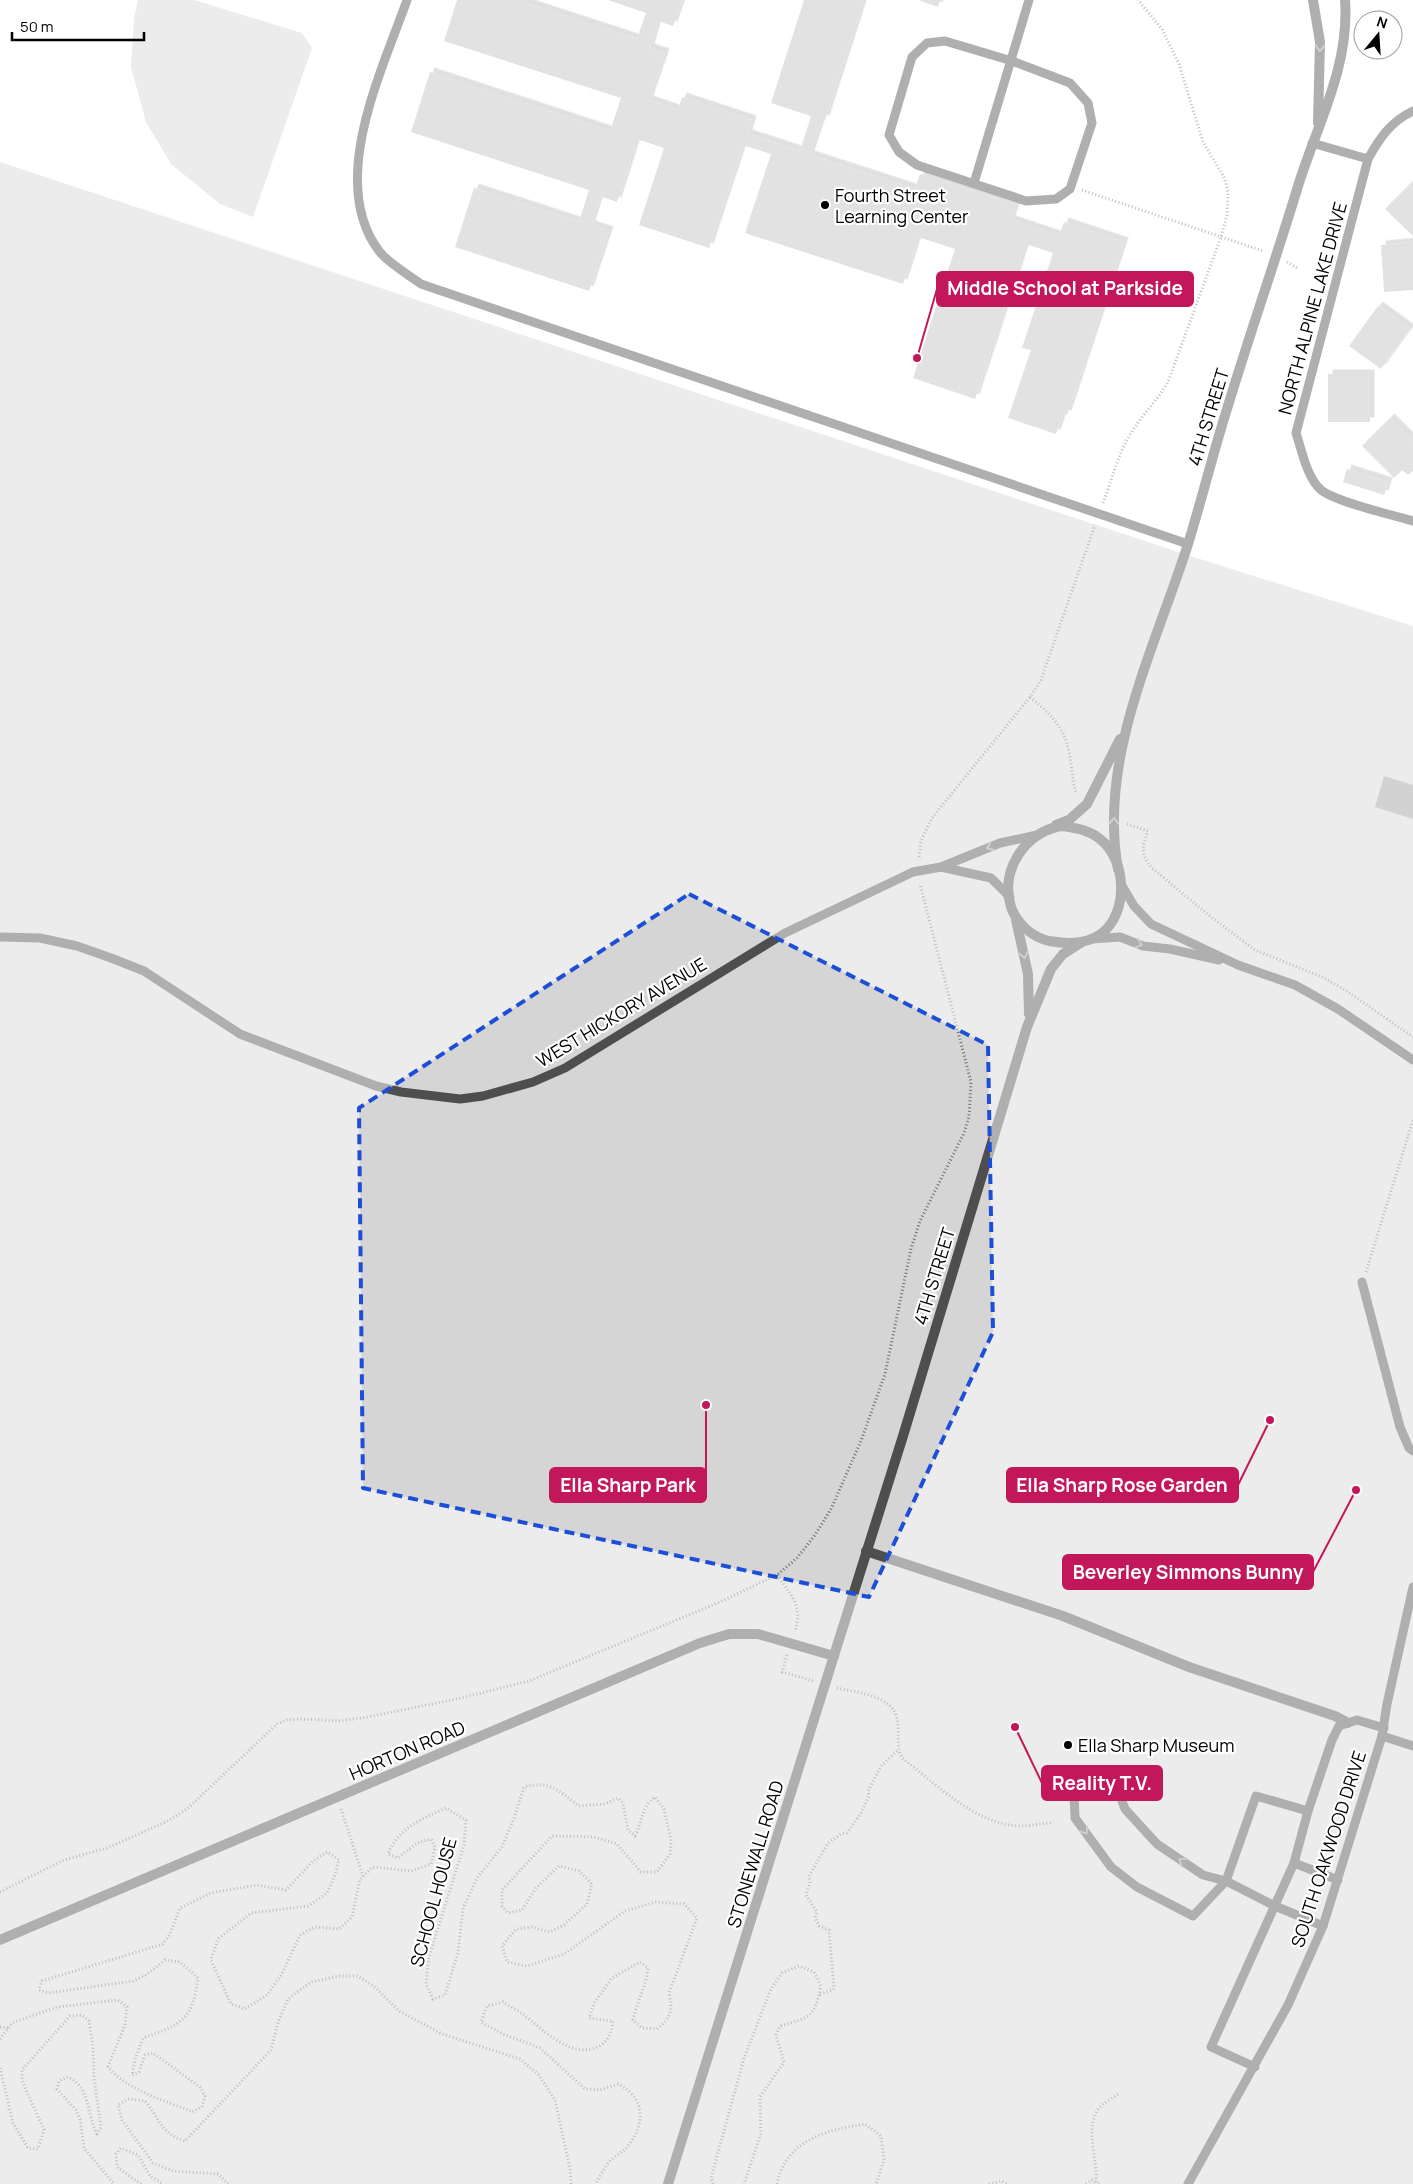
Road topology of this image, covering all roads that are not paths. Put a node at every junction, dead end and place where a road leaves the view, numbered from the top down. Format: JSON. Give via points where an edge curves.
{"nodes":[{"id":1,"x":407,"y":0,"type":"edge"},
{"id":2,"x":1029,"y":0,"type":"edge"},
{"id":3,"x":1313,"y":0,"type":"edge"},
{"id":4,"x":1345,"y":0,"type":"edge"},
{"id":5,"x":1012,"y":61,"type":"junction"},
{"id":6,"x":1413,"y":111,"type":"edge"},
{"id":7,"x":1318,"y":127,"type":"junction"},
{"id":8,"x":1312,"y":143,"type":"junction"},
{"id":9,"x":1368,"y":159,"type":"junction"},
{"id":10,"x":974,"y":183,"type":"junction"},
{"id":11,"x":1413,"y":522,"type":"edge"},
{"id":12,"x":1188,"y":544,"type":"junction"},
{"id":13,"x":1130,"y":718,"type":"junction"},
{"id":14,"x":1047,"y":829,"type":"junction"},
{"id":15,"x":1037,"y":835,"type":"junction"},
{"id":16,"x":941,"y":867,"type":"junction"},
{"id":17,"x":1118,"y":869,"type":"junction"},
{"id":18,"x":1121,"y":884,"type":"junction"},
{"id":19,"x":1011,"y":902,"type":"junction"},
{"id":20,"x":0,"y":937,"type":"edge"},
{"id":21,"x":1087,"y":940,"type":"junction"},
{"id":22,"x":1238,"y":965,"type":"junction"},
{"id":23,"x":1027,"y":1028,"type":"junction"},
{"id":24,"x":1413,"y":1060,"type":"edge"},
{"id":25,"x":1362,"y":1282,"type":"dead end"},
{"id":26,"x":1413,"y":1451,"type":"edge"},
{"id":27,"x":872,"y":1533,"type":"joint"},
{"id":28,"x":866,"y":1551,"type":"junction"},
{"id":29,"x":1413,"y":1587,"type":"edge"},
{"id":30,"x":834,"y":1656,"type":"junction"},
{"id":31,"x":1348,"y":1723,"type":"junction"},
{"id":32,"x":1383,"y":1732,"type":"junction"},
{"id":33,"x":1413,"y":1746,"type":"edge"},
{"id":34,"x":1308,"y":1811,"type":"junction"},
{"id":35,"x":1294,"y":1863,"type":"junction"},
{"id":36,"x":1338,"y":1880,"type":"junction"},
{"id":37,"x":1226,"y":1881,"type":"junction"},
{"id":38,"x":1275,"y":1906,"type":"junction"},
{"id":39,"x":1323,"y":1926,"type":"junction"},
{"id":40,"x":0,"y":1940,"type":"edge"},
{"id":41,"x":1255,"y":2067,"type":"junction"},
{"id":42,"x":1194,"y":2173,"type":"junction"},
{"id":43,"x":668,"y":2184,"type":"edge"},
{"id":44,"x":1188,"y":2184,"type":"edge"},
{"id":45,"x":1198,"y":2184,"type":"edge"}],
"edges":[{"from":1,"to":12,"type":"lane","via":[[362,129],[356,186],[371,238],[380,253],[421,284]]},
{"from":2,"to":5,"type":"lane"},
{"from":3,"to":7,"type":"street","name":"4TH STREET","one_way":true,"via":[[1320,42]]},
{"from":4,"to":7,"type":"street","name":"4TH STREET","via":[[1344,48],[1336,81]]},
{"from":5,"to":10,"type":"lane"},
{"from":5,"to":10,"type":"lane","via":[[1070,83],[1088,103],[1092,123],[1070,189],[1056,199],[1026,201]]},
{"from":5,"to":10,"type":"lane","via":[[945,42],[927,43],[912,57],[889,135],[898,152],[917,165]]},
{"from":6,"to":9,"type":"lane","name":"NORTH ALPINE LAKE DRIVE","via":[[1381,136]]},
{"from":7,"to":8,"type":"street","name":"4TH STREET"},
{"from":8,"to":9,"type":"lane"},
{"from":8,"to":12,"type":"street","name":"4TH STREET","via":[[1226,410]]},
{"from":9,"to":11,"type":"lane","name":"NORTH ALPINE LAKE DRIVE","via":[[1296,433],[1309,472],[1320,489]]},
{"from":12,"to":13,"type":"street","name":"4TH STREET"},
{"from":13,"to":14,"type":"street","name":"4TH STREET","via":[[1087,804],[1069,820]]},
{"from":17,"to":13,"type":"street","name":"4TH STREET","one_way":true,"via":[[1114,818],[1119,761]]},
{"from":14,"to":15,"type":"street"},
{"from":14,"to":17,"type":"street","via":[[1068,827],[1092,834],[1107,846]]},
{"from":15,"to":16,"type":"lane","name":"WEST HICKORY AVENUE","one_way":true,"via":[[1000,843]]},
{"from":15,"to":19,"type":"street","via":[[1023,847],[1013,864],[1009,880]]},
{"from":16,"to":19,"type":"lane","name":"WEST HICKORY AVENUE","via":[[991,878]]},
{"from":16,"to":20,"type":"lane","name":"WEST HICKORY AVENUE","via":[[913,872],[785,933],[565,1068],[533,1082],[460,1099],[430,1097],[376,1086],[240,1034],[144,972],[77,946],[40,938]]},
{"from":17,"to":18,"type":"street"},
{"from":18,"to":21,"type":"street","via":[[1121,897],[1106,930]]},
{"from":18,"to":22,"type":"lane","via":[[1134,906],[1151,924]]},
{"from":19,"to":21,"type":"street","via":[[1020,924],[1043,940]]},
{"from":19,"to":23,"type":"street","name":"4TH STREET","one_way":true,"via":[[1028,974],[1030,1008]]},
{"from":21,"to":22,"type":"lane","one_way":true,"via":[[1120,937],[1143,946]]},
{"from":21,"to":23,"type":"street","name":"4TH STREET","via":[[1063,954],[1052,969]]},
{"from":22,"to":24,"type":"lane","via":[[1295,986],[1338,1009]]},
{"from":23,"to":27,"type":"street","name":"4TH STREET"},
{"from":25,"to":26,"type":"lane","via":[[1400,1427]]},
{"from":27,"to":28,"type":"street","name":"STONEWALL ROAD"},
{"from":28,"to":30,"type":"street","name":"STONEWALL ROAD"},
{"from":28,"to":31,"type":"street","via":[[1063,1616],[1190,1667]]},
{"from":29,"to":32,"type":"lane","name":"SOUTH OAKWOOD DRIVE"},
{"from":30,"to":40,"type":"street","name":"HORTON ROAD","via":[[758,1634],[729,1634],[708,1641]]},
{"from":30,"to":43,"type":"street","name":"STONEWALL ROAD"},
{"from":31,"to":32,"type":"lane","via":[[1357,1720]]},
{"from":31,"to":34,"type":"lane","via":[[1340,1726],[1332,1740]]},
{"from":32,"to":33,"type":"lane"},
{"from":32,"to":36,"type":"lane","name":"SOUTH OAKWOOD DRIVE"},
{"from":34,"to":35,"type":"lane"},
{"from":34,"to":37,"type":"lane","via":[[1256,1796]]},
{"from":35,"to":36,"type":"lane"},
{"from":35,"to":38,"type":"lane"},
{"from":36,"to":39,"type":"lane","name":"SOUTH OAKWOOD DRIVE"},
{"from":37,"to":37,"type":"lane","one_way":true,"via":[[1203,1875],[1157,1844],[1125,1809],[1116,1785],[1103,1776],[1084,1778],[1074,1794],[1075,1818],[1111,1866],[1137,1887],[1193,1916]]},
{"from":37,"to":38,"type":"lane"},
{"from":38,"to":39,"type":"lane"},
{"from":38,"to":41,"type":"lane","via":[[1211,2047]]},
{"from":39,"to":41,"type":"lane","name":"SOUTH OAKWOOD DRIVE","via":[[1288,2005]]},
{"from":41,"to":42,"type":"lane","name":"SOUTH OAKWOOD DRIVE"},
{"from":42,"to":44,"type":"lane","name":"SOUTH OAKWOOD DRIVE"},
{"from":42,"to":45,"type":"lane"}]}
